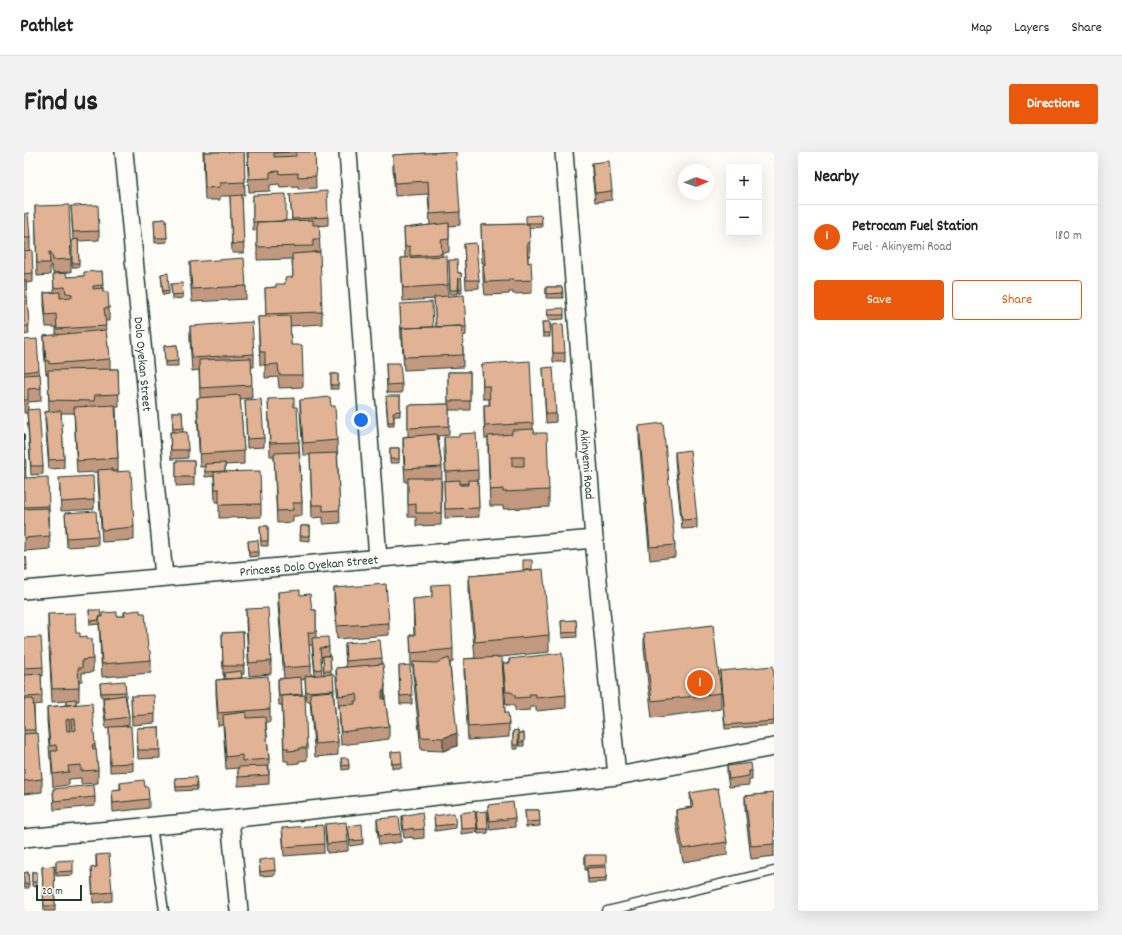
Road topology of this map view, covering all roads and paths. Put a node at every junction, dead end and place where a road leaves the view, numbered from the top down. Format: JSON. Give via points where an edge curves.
{"nodes":[{"id":1,"x":124,"y":152,"type":"edge"},
{"id":2,"x":348,"y":152,"type":"edge"},
{"id":3,"x":564,"y":152,"type":"edge"},
{"id":4,"x":594,"y":539,"type":"junction"},
{"id":5,"x":378,"y":559,"type":"junction"},
{"id":6,"x":164,"y":577,"type":"junction"},
{"id":7,"x":24,"y":590,"type":"edge"},
{"id":8,"x":774,"y":747,"type":"edge"},
{"id":9,"x":617,"y":776,"type":"junction"},
{"id":10,"x":230,"y":819,"type":"junction"},
{"id":11,"x":152,"y":826,"type":"junction"},
{"id":12,"x":24,"y":838,"type":"edge"},
{"id":13,"x":774,"y":871,"type":"edge"},
{"id":14,"x":164,"y":911,"type":"edge"},
{"id":15,"x":239,"y":911,"type":"edge"},
{"id":16,"x":606,"y":911,"type":"edge"}],
"edges":[{"from":1,"to":6,"type":"street","name":"Dolo Oyekan Street"},
{"from":2,"to":5,"type":"street"},
{"from":3,"to":4,"type":"street","name":"Akinyemi Road"},
{"from":4,"to":5,"type":"street","name":"Princess Dolo Oyekan Street"},
{"from":4,"to":9,"type":"street","name":"Akinyemi Road"},
{"from":5,"to":6,"type":"street","name":"Princess Dolo Oyekan Street"},
{"from":6,"to":7,"type":"street","name":"Princess Dolo Oyekan Street"},
{"from":8,"to":9,"type":"street"},
{"from":9,"to":10,"type":"street"},
{"from":10,"to":11,"type":"street"},
{"from":10,"to":15,"type":"street"},
{"from":11,"to":12,"type":"street"},
{"from":11,"to":14,"type":"lane"},
{"from":13,"to":16,"type":"lane"}]}
